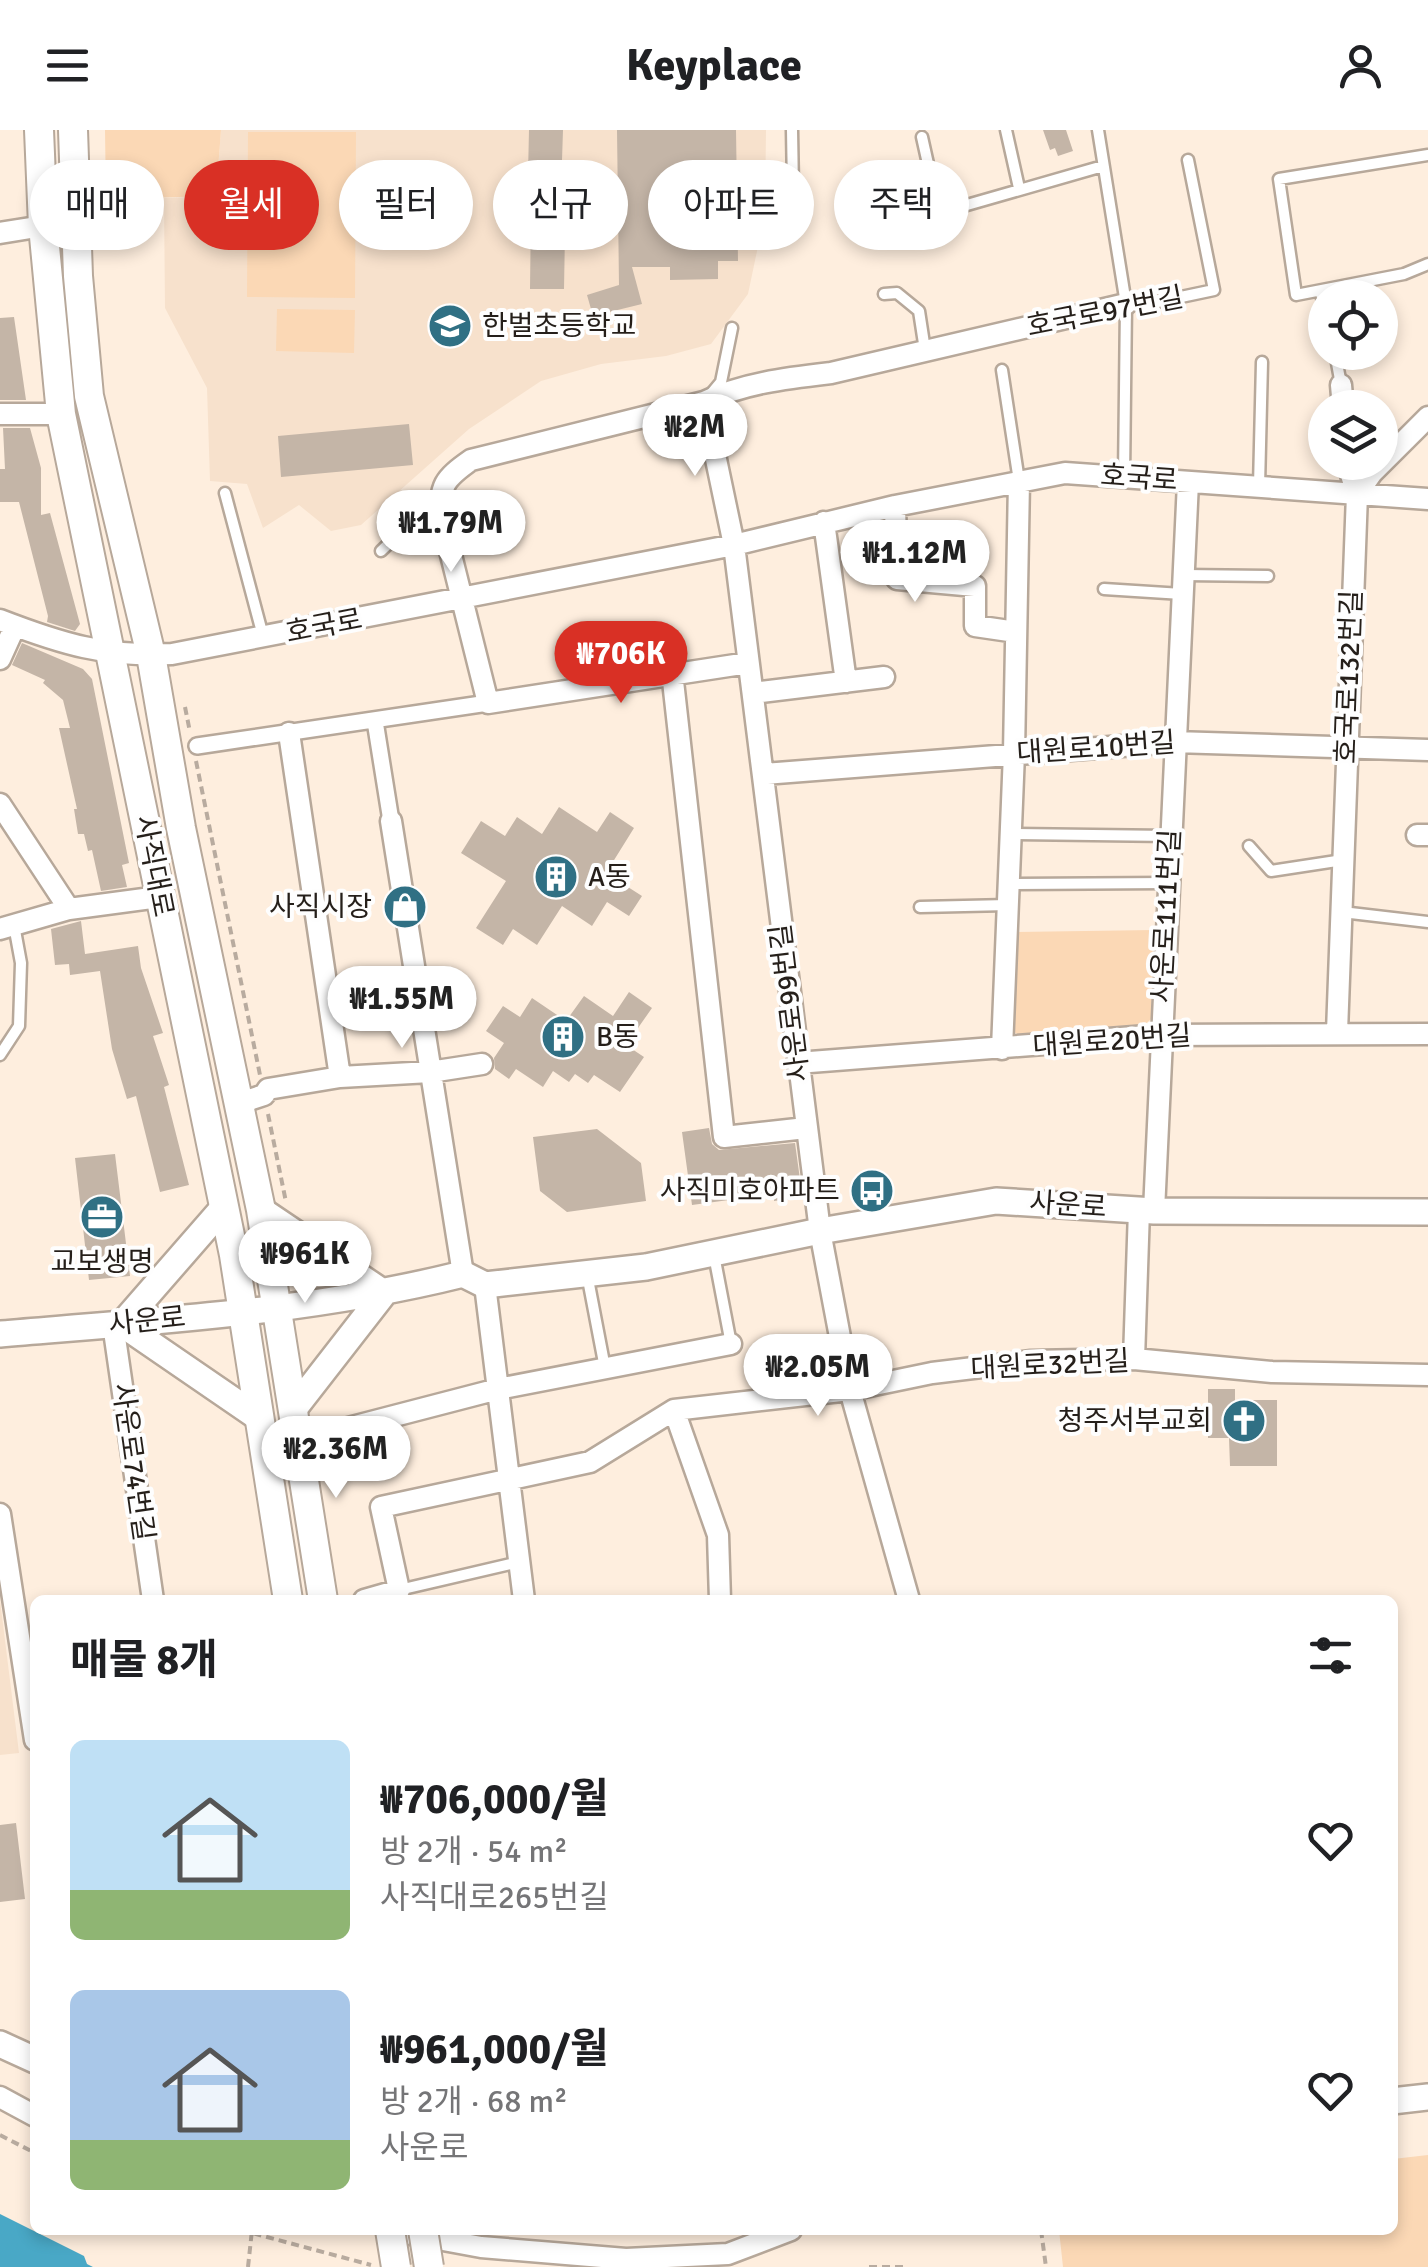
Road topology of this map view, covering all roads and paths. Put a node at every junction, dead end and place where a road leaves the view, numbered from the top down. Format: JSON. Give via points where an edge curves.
{"nodes":[{"id":1,"x":39,"y":130,"type":"edge"},
{"id":2,"x":73,"y":130,"type":"edge"},
{"id":3,"x":792,"y":130,"type":"edge"},
{"id":4,"x":1006,"y":130,"type":"edge"},
{"id":5,"x":1098,"y":130,"type":"edge"},
{"id":6,"x":922,"y":137,"type":"dead end"},
{"id":7,"x":1428,"y":155,"type":"edge"},
{"id":8,"x":40,"y":160,"type":"edge"},
{"id":9,"x":792,"y":160,"type":"edge"},
{"id":10,"x":1188,"y":160,"type":"dead end"},
{"id":11,"x":1102,"y":166,"type":"junction"},
{"id":12,"x":1019,"y":188,"type":"junction"},
{"id":13,"x":30,"y":228,"type":"edge"},
{"id":14,"x":0,"y":233,"type":"edge"},
{"id":15,"x":45,"y":250,"type":"edge"},
{"id":16,"x":1428,"y":264,"type":"edge"},
{"id":17,"x":1376,"y":280,"type":"edge"},
{"id":18,"x":884,"y":294,"type":"dead end"},
{"id":19,"x":1308,"y":294,"type":"edge"},
{"id":20,"x":1126,"y":304,"type":"junction"},
{"id":21,"x":732,"y":328,"type":"dead end"},
{"id":22,"x":925,"y":350,"type":"junction"},
{"id":23,"x":1262,"y":362,"type":"dead end"},
{"id":24,"x":1002,"y":370,"type":"dead end"},
{"id":25,"x":1338,"y":370,"type":"edge"},
{"id":26,"x":1342,"y":385,"type":"joint"},
{"id":27,"x":1342,"y":390,"type":"edge"},
{"id":28,"x":704,"y":402,"type":"junction"},
{"id":29,"x":0,"y":414,"type":"edge"},
{"id":30,"x":61,"y":414,"type":"junction"},
{"id":31,"x":1428,"y":417,"type":"edge"},
{"id":32,"x":1124,"y":477,"type":"junction"},
{"id":33,"x":1018,"y":480,"type":"junction"},
{"id":34,"x":1353,"y":480,"type":"edge"},
{"id":35,"x":1188,"y":482,"type":"junction"},
{"id":36,"x":1259,"y":487,"type":"junction"},
{"id":37,"x":226,"y":493,"type":"dead end"},
{"id":38,"x":440,"y":494,"type":"junction"},
{"id":39,"x":1357,"y":494,"type":"junction"},
{"id":40,"x":1428,"y":499,"type":"edge"},
{"id":41,"x":894,"y":506,"type":"junction"},
{"id":42,"x":824,"y":522,"type":"junction"},
{"id":43,"x":734,"y":545,"type":"junction"},
{"id":44,"x":381,"y":551,"type":"dead end"},
{"id":45,"x":1268,"y":576,"type":"dead end"},
{"id":46,"x":1182,"y":584,"type":"junction"},
{"id":47,"x":1104,"y":589,"type":"dead end"},
{"id":48,"x":462,"y":599,"type":"junction"},
{"id":49,"x":7,"y":623,"type":"edge"},
{"id":50,"x":1016,"y":632,"type":"junction"},
{"id":51,"x":263,"y":638,"type":"junction"},
{"id":52,"x":112,"y":654,"type":"junction"},
{"id":53,"x":151,"y":655,"type":"junction"},
{"id":54,"x":0,"y":659,"type":"edge"},
{"id":55,"x":748,"y":663,"type":"junction"},
{"id":56,"x":672,"y":672,"type":"junction"},
{"id":57,"x":884,"y":677,"type":"dead end"},
{"id":58,"x":846,"y":682,"type":"junction"},
{"id":59,"x":753,"y":693,"type":"junction"},
{"id":60,"x":184,"y":700,"type":"dead end"},
{"id":61,"x":488,"y":703,"type":"junction"},
{"id":62,"x":374,"y":721,"type":"junction"},
{"id":63,"x":288,"y":733,"type":"junction"},
{"id":64,"x":1174,"y":742,"type":"junction"},
{"id":65,"x":194,"y":747,"type":"junction"},
{"id":66,"x":1346,"y":747,"type":"junction"},
{"id":67,"x":1428,"y":750,"type":"edge"},
{"id":68,"x":1014,"y":753,"type":"junction"},
{"id":69,"x":764,"y":774,"type":"junction"},
{"id":70,"x":4,"y":816,"type":"edge"},
{"id":71,"x":392,"y":820,"type":"joint"},
{"id":72,"x":1011,"y":834,"type":"junction"},
{"id":73,"x":1170,"y":836,"type":"junction"},
{"id":74,"x":1249,"y":846,"type":"dead end"},
{"id":75,"x":1342,"y":860,"type":"junction"},
{"id":76,"x":1168,"y":883,"type":"junction"},
{"id":77,"x":1008,"y":894,"type":"junction"},
{"id":78,"x":159,"y":897,"type":"junction"},
{"id":79,"x":920,"y":907,"type":"dead end"},
{"id":80,"x":69,"y":909,"type":"junction"},
{"id":81,"x":1341,"y":912,"type":"junction"},
{"id":82,"x":1428,"y":922,"type":"edge"},
{"id":83,"x":7,"y":927,"type":"edge"},
{"id":84,"x":1337,"y":1032,"type":"junction"},
{"id":85,"x":1428,"y":1034,"type":"edge"},
{"id":86,"x":1160,"y":1036,"type":"junction"},
{"id":87,"x":1002,"y":1049,"type":"junction"},
{"id":88,"x":0,"y":1055,"type":"edge"},
{"id":89,"x":797,"y":1063,"type":"junction"},
{"id":90,"x":482,"y":1064,"type":"dead end"},
{"id":91,"x":430,"y":1072,"type":"junction"},
{"id":92,"x":340,"y":1077,"type":"junction"},
{"id":93,"x":252,"y":1099,"type":"junction"},
{"id":94,"x":806,"y":1128,"type":"junction"},
{"id":95,"x":224,"y":1207,"type":"junction"},
{"id":96,"x":274,"y":1208,"type":"junction"},
{"id":97,"x":1146,"y":1210,"type":"junction"},
{"id":98,"x":1428,"y":1212,"type":"edge"},
{"id":99,"x":820,"y":1231,"type":"junction"},
{"id":100,"x":714,"y":1254,"type":"junction"},
{"id":101,"x":587,"y":1273,"type":"junction"},
{"id":102,"x":474,"y":1279,"type":"junction"},
{"id":103,"x":384,"y":1293,"type":"junction"},
{"id":104,"x":277,"y":1308,"type":"junction"},
{"id":105,"x":242,"y":1311,"type":"junction"},
{"id":106,"x":118,"y":1324,"type":"junction"},
{"id":107,"x":0,"y":1334,"type":"edge"},
{"id":108,"x":731,"y":1344,"type":"joint"},
{"id":109,"x":1134,"y":1359,"type":"junction"},
{"id":110,"x":606,"y":1368,"type":"junction"},
{"id":111,"x":1428,"y":1375,"type":"edge"},
{"id":112,"x":498,"y":1389,"type":"junction"},
{"id":113,"x":850,"y":1390,"type":"junction"},
{"id":114,"x":293,"y":1410,"type":"junction"},
{"id":115,"x":674,"y":1410,"type":"junction"},
{"id":116,"x":259,"y":1418,"type":"junction"},
{"id":117,"x":298,"y":1441,"type":"junction"},
{"id":118,"x":510,"y":1477,"type":"junction"},
{"id":119,"x":0,"y":1514,"type":"edge"},
{"id":120,"x":519,"y":1562,"type":"junction"},
{"id":121,"x":399,"y":1590,"type":"junction"},
{"id":122,"x":152,"y":1595,"type":"edge"},
{"id":123,"x":287,"y":1595,"type":"edge"},
{"id":124,"x":322,"y":1595,"type":"edge"},
{"id":125,"x":382,"y":1595,"type":"edge"},
{"id":126,"x":523,"y":1595,"type":"edge"},
{"id":127,"x":720,"y":1595,"type":"edge"},
{"id":128,"x":909,"y":1595,"type":"edge"},
{"id":129,"x":30,"y":1691,"type":"edge"},
{"id":130,"x":0,"y":2044,"type":"edge"},
{"id":131,"x":30,"y":2058,"type":"edge"},
{"id":132,"x":0,"y":2097,"type":"edge"},
{"id":133,"x":1428,"y":2097,"type":"edge"},
{"id":134,"x":1398,"y":2100,"type":"edge"},
{"id":135,"x":30,"y":2113,"type":"edge"},
{"id":136,"x":0,"y":2135,"type":"edge"},
{"id":137,"x":30,"y":2150,"type":"edge"},
{"id":138,"x":251,"y":2235,"type":"edge"},
{"id":139,"x":260,"y":2235,"type":"edge"},
{"id":140,"x":390,"y":2235,"type":"edge"},
{"id":141,"x":415,"y":2235,"type":"edge"},
{"id":142,"x":423,"y":2235,"type":"edge"},
{"id":143,"x":778,"y":2235,"type":"edge"},
{"id":144,"x":1042,"y":2235,"type":"edge"},
{"id":145,"x":248,"y":2267,"type":"edge"},
{"id":146,"x":379,"y":2267,"type":"edge"},
{"id":147,"x":396,"y":2267,"type":"edge"},
{"id":148,"x":429,"y":2267,"type":"edge"},
{"id":149,"x":869,"y":2267,"type":"edge"},
{"id":150,"x":904,"y":2267,"type":"edge"},
{"id":151,"x":1046,"y":2267,"type":"edge"}],
"edges":[{"from":1,"to":8,"type":"main road","name":"사직대로"},
{"from":2,"to":53,"type":"main road","name":"사직대로","via":[[89,396]]},
{"from":3,"to":9,"type":"lane"},
{"from":4,"to":12,"type":"lane"},
{"from":5,"to":11,"type":"lane"},
{"from":6,"to":12,"type":"lane","via":[[939,213]]},
{"from":7,"to":19,"type":"lane","via":[[1279,179],[1296,296]]},
{"from":10,"to":20,"type":"lane","name":"호국로97번길","via":[[1214,290]]},
{"from":11,"to":12,"type":"lane"},
{"from":11,"to":20,"type":"lane"},
{"from":13,"to":14,"type":"street"},
{"from":15,"to":30,"type":"main road","name":"사직대로"},
{"from":16,"to":17,"type":"lane"},
{"from":18,"to":22,"type":"lane","via":[[897,294],[919,311]]},
{"from":20,"to":22,"type":"street","name":"호국로97번길"},
{"from":20,"to":32,"type":"lane"},
{"from":21,"to":28,"type":"lane","via":[[721,382]]},
{"from":22,"to":28,"type":"street","name":"호국로97번길","via":[[726,391]]},
{"from":23,"to":36,"type":"lane"},
{"from":24,"to":33,"type":"lane"},
{"from":25,"to":26,"type":"lane"},
{"from":26,"to":27,"type":"street"},
{"from":28,"to":38,"type":"street","name":"호국로97번길","via":[[472,460],[449,476]]},
{"from":28,"to":43,"type":"street","name":"사운로99번길"},
{"from":29,"to":30,"type":"street"},
{"from":30,"to":52,"type":"main road","name":"사직대로"},
{"from":31,"to":39,"type":"street"},
{"from":32,"to":33,"type":"street","name":"호국로","via":[[1064,473]]},
{"from":32,"to":35,"type":"street","name":"호국로"},
{"from":33,"to":41,"type":"street","name":"호국로"},
{"from":33,"to":50,"type":"street"},
{"from":34,"to":39,"type":"street"},
{"from":35,"to":36,"type":"street","name":"호국로"},
{"from":35,"to":46,"type":"street","name":"사운로111번길"},
{"from":36,"to":39,"type":"street","name":"호국로"},
{"from":37,"to":51,"type":"lane"},
{"from":38,"to":44,"type":"lane"},
{"from":38,"to":48,"type":"street"},
{"from":39,"to":40,"type":"street","name":"호국로"},
{"from":39,"to":66,"type":"street","name":"호국로132번길"},
{"from":41,"to":42,"type":"street","name":"호국로"},
{"from":41,"to":50,"type":"street","via":[[897,579],[975,586],[975,626]]},
{"from":42,"to":43,"type":"street","name":"호국로"},
{"from":42,"to":58,"type":"street"},
{"from":43,"to":48,"type":"street","name":"호국로"},
{"from":43,"to":55,"type":"street","name":"사운로99번길"},
{"from":45,"to":46,"type":"lane"},
{"from":46,"to":47,"type":"lane"},
{"from":46,"to":64,"type":"street","name":"사운로111번길"},
{"from":48,"to":51,"type":"street","name":"호국로"},
{"from":48,"to":61,"type":"street"},
{"from":49,"to":52,"type":"street","name":"호국로"},
{"from":49,"to":54,"type":"street"},
{"from":50,"to":68,"type":"street"},
{"from":51,"to":53,"type":"street","name":"호국로"},
{"from":52,"to":53,"type":"street","name":"호국로"},
{"from":52,"to":78,"type":"main road","name":"사직대로"},
{"from":53,"to":93,"type":"main road","name":"사직대로","via":[[182,828]]},
{"from":55,"to":56,"type":"street"},
{"from":55,"to":59,"type":"street","name":"사운로99번길"},
{"from":56,"to":61,"type":"street"},
{"from":56,"to":94,"type":"street","via":[[724,1138]]},
{"from":57,"to":58,"type":"street"},
{"from":58,"to":59,"type":"street"},
{"from":59,"to":69,"type":"street","name":"사운로99번길"},
{"from":60,"to":65,"type":"path"},
{"from":61,"to":62,"type":"street"},
{"from":62,"to":63,"type":"street"},
{"from":62,"to":71,"type":"street"},
{"from":63,"to":65,"type":"street"},
{"from":63,"to":92,"type":"street"},
{"from":64,"to":66,"type":"street","name":"대원로10번길"},
{"from":64,"to":68,"type":"street","name":"대원로10번길"},
{"from":64,"to":73,"type":"street","name":"사운로111번길"},
{"from":65,"to":93,"type":"path"},
{"from":66,"to":67,"type":"street","name":"대원로10번길"},
{"from":66,"to":75,"type":"street","name":"호국로132번길"},
{"from":68,"to":69,"type":"street","name":"대원로10번길"},
{"from":68,"to":72,"type":"street"},
{"from":69,"to":89,"type":"street","name":"사운로99번길"},
{"from":70,"to":80,"type":"street"},
{"from":71,"to":91,"type":"street"},
{"from":72,"to":73,"type":"lane"},
{"from":72,"to":77,"type":"street"},
{"from":73,"to":76,"type":"street","name":"사운로111번길"},
{"from":74,"to":75,"type":"lane","via":[[1271,871]]},
{"from":75,"to":81,"type":"street","name":"호국로132번길"},
{"from":76,"to":77,"type":"lane"},
{"from":76,"to":86,"type":"street","name":"사운로111번길"},
{"from":77,"to":79,"type":"lane"},
{"from":77,"to":87,"type":"street"},
{"from":78,"to":80,"type":"street"},
{"from":78,"to":95,"type":"main road","name":"사직대로"},
{"from":80,"to":83,"type":"street"},
{"from":81,"to":82,"type":"lane"},
{"from":81,"to":84,"type":"street","name":"호국로132번길"},
{"from":83,"to":88,"type":"lane","via":[[22,962],[19,1026]]},
{"from":84,"to":85,"type":"street","name":"대원로20번길"},
{"from":84,"to":86,"type":"street","name":"대원로20번길"},
{"from":86,"to":87,"type":"street","name":"대원로20번길"},
{"from":86,"to":97,"type":"street","name":"사운로111번길"},
{"from":87,"to":89,"type":"street","name":"대원로20번길"},
{"from":89,"to":94,"type":"street","name":"사운로99번길"},
{"from":90,"to":91,"type":"street"},
{"from":91,"to":92,"type":"street"},
{"from":91,"to":102,"type":"street"},
{"from":92,"to":93,"type":"street","via":[[268,1089]]},
{"from":93,"to":96,"type":"main road","name":"사직대로"},
{"from":93,"to":96,"type":"path"},
{"from":94,"to":99,"type":"street","name":"사운로99번길"},
{"from":95,"to":105,"type":"main road","name":"사직대로"},
{"from":95,"to":106,"type":"street"},
{"from":96,"to":103,"type":"street"},
{"from":96,"to":104,"type":"main road","name":"사직대로"},
{"from":97,"to":98,"type":"street","name":"사운로"},
{"from":97,"to":99,"type":"street","name":"사운로","via":[[996,1200]]},
{"from":97,"to":109,"type":"street","name":"사운로111번길"},
{"from":99,"to":100,"type":"street","name":"사운로"},
{"from":99,"to":113,"type":"street","name":"사운로99번길"},
{"from":100,"to":101,"type":"street","name":"사운로"},
{"from":100,"to":108,"type":"lane"},
{"from":101,"to":102,"type":"street","name":"사운로"},
{"from":101,"to":110,"type":"lane"},
{"from":102,"to":103,"type":"street","name":"사운로"},
{"from":102,"to":112,"type":"street"},
{"from":103,"to":104,"type":"street","name":"사운로"},
{"from":103,"to":114,"type":"street"},
{"from":104,"to":105,"type":"street","name":"사운로"},
{"from":104,"to":114,"type":"main road","name":"사직대로"},
{"from":105,"to":106,"type":"street","name":"사운로"},
{"from":105,"to":116,"type":"main road","name":"사직대로"},
{"from":106,"to":107,"type":"street","name":"사운로"},
{"from":106,"to":116,"type":"street"},
{"from":106,"to":122,"type":"street","name":"사운로74번길"},
{"from":108,"to":110,"type":"street"},
{"from":109,"to":111,"type":"street","name":"대원로32번길","via":[[1272,1372]]},
{"from":109,"to":113,"type":"street","name":"대원로32번길","via":[[1031,1361]]},
{"from":110,"to":112,"type":"street"},
{"from":112,"to":117,"type":"street"},
{"from":112,"to":118,"type":"street"},
{"from":113,"to":115,"type":"street","name":"대원로32번길"},
{"from":113,"to":128,"type":"street","name":"사운로99번길"},
{"from":114,"to":117,"type":"main road","name":"사직대로"},
{"from":115,"to":118,"type":"street","name":"대원로32번길","via":[[590,1462]]},
{"from":115,"to":127,"type":"street","via":[[718,1535]]},
{"from":116,"to":123,"type":"main road","name":"사직대로"},
{"from":117,"to":124,"type":"main road","name":"사직대로"},
{"from":118,"to":120,"type":"street"},
{"from":118,"to":121,"type":"street","name":"대원로32번길","via":[[381,1507]]},
{"from":119,"to":129,"type":"street"},
{"from":120,"to":121,"type":"lane"},
{"from":120,"to":126,"type":"street"},
{"from":121,"to":125,"type":"street"},
{"from":130,"to":131,"type":"street"},
{"from":132,"to":135,"type":"street"},
{"from":133,"to":134,"type":"street"},
{"from":136,"to":137,"type":"path"},
{"from":138,"to":145,"type":"path","bridge":true},
{"from":139,"to":146,"type":"path"},
{"from":140,"to":147,"type":"main road","bridge":true},
{"from":141,"to":143,"type":"street","via":[[481,2248],[626,2259],[728,2254]]},
{"from":142,"to":148,"type":"main road","bridge":true},
{"from":144,"to":151,"type":"path"},
{"from":149,"to":150,"type":"path"}]}
